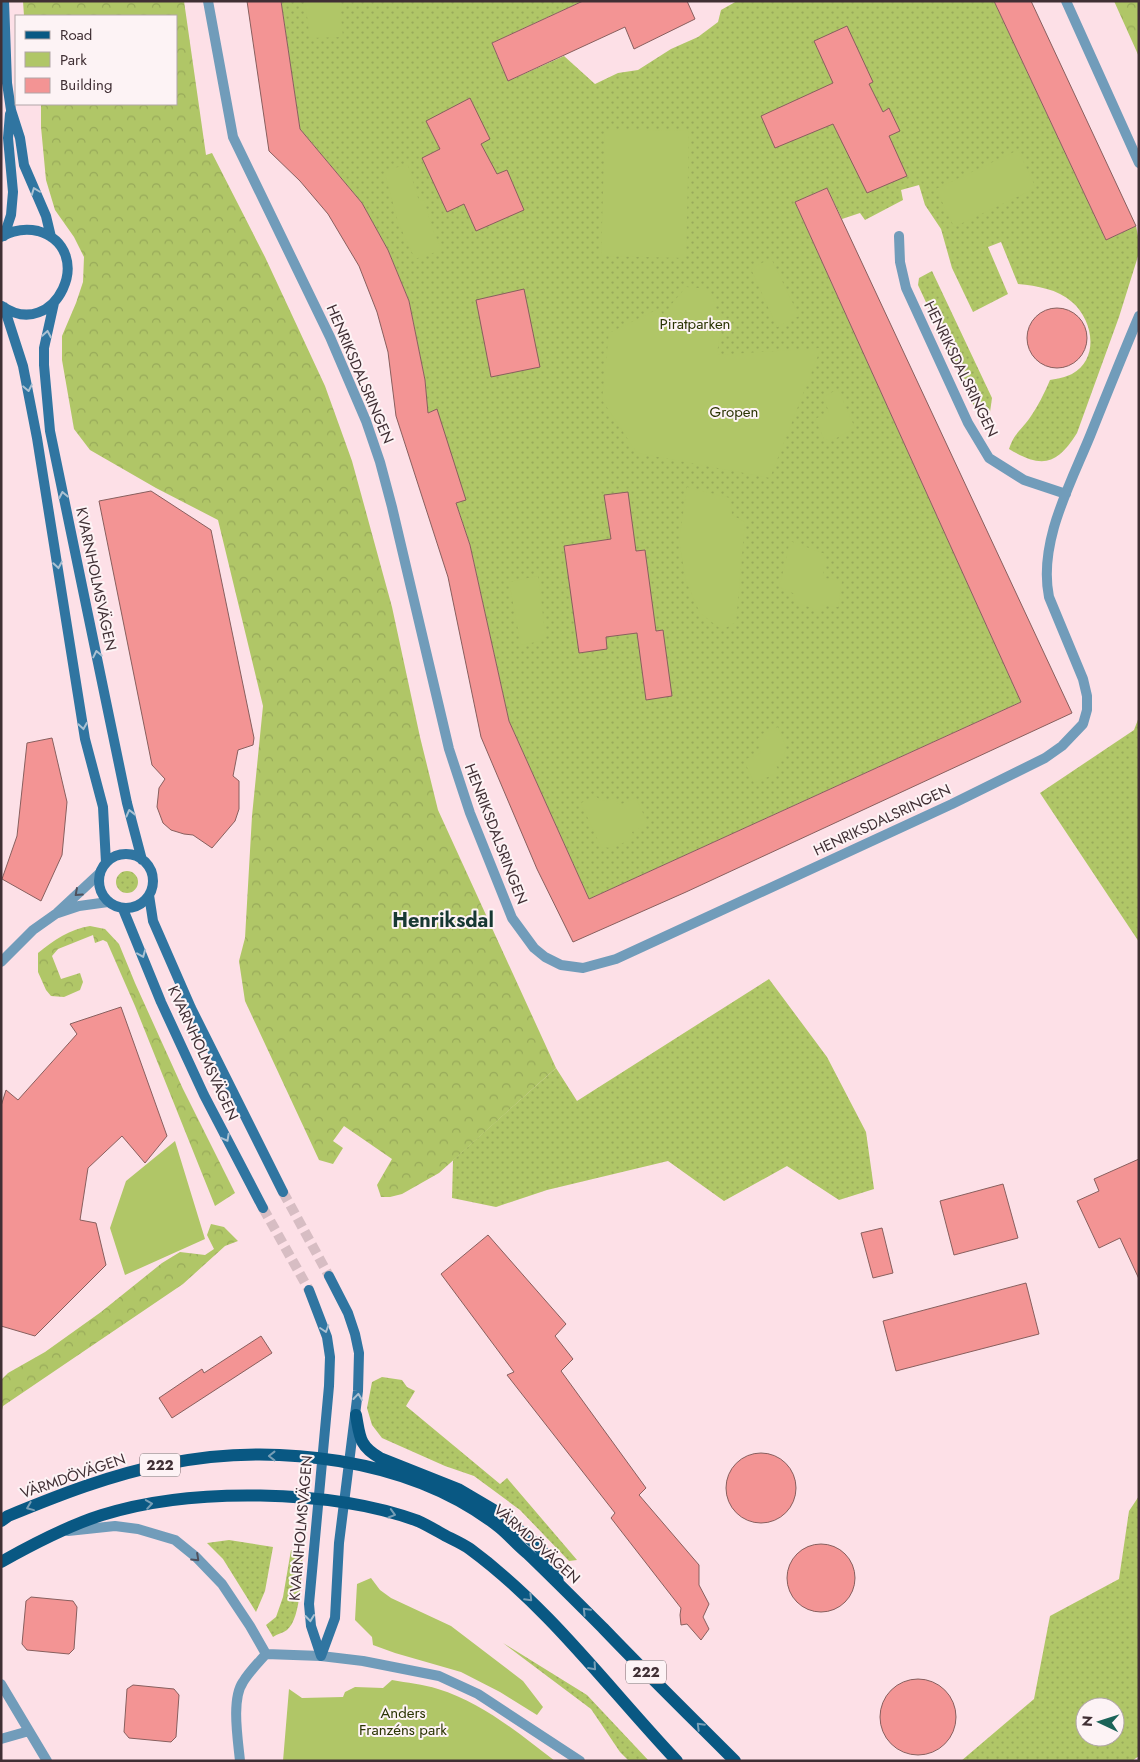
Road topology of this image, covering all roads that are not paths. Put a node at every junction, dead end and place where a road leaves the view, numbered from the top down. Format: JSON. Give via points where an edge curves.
{"nodes":[{"id":1,"x":4,"y":1,"type":"edge"},
{"id":2,"x":208,"y":1,"type":"edge"},
{"id":3,"x":1066,"y":1,"type":"edge"},
{"id":4,"x":11,"y":110,"type":"junction"},
{"id":5,"x":1139,"y":163,"type":"edge"},
{"id":6,"x":3,"y":236,"type":"edge"},
{"id":7,"x":899,"y":236,"type":"dead end"},
{"id":8,"x":51,"y":237,"type":"junction"},
{"id":9,"x":54,"y":303,"type":"junction"},
{"id":10,"x":3,"y":306,"type":"edge"},
{"id":11,"x":1139,"y":316,"type":"edge"},
{"id":12,"x":1066,"y":494,"type":"junction"},
{"id":13,"x":142,"y":860,"type":"junction"},
{"id":14,"x":106,"y":863,"type":"junction"},
{"id":15,"x":100,"y":873,"type":"junction"},
{"id":16,"x":149,"y":895,"type":"junction"},
{"id":17,"x":108,"y":902,"type":"junction"},
{"id":18,"x":123,"y":908,"type":"junction"},
{"id":19,"x":57,"y":913,"type":"junction"},
{"id":20,"x":1,"y":962,"type":"edge"},
{"id":21,"x":283,"y":1192,"type":"tunnel mouth"},
{"id":22,"x":263,"y":1208,"type":"tunnel mouth"},
{"id":23,"x":329,"y":1276,"type":"tunnel mouth"},
{"id":24,"x":309,"y":1290,"type":"tunnel mouth"},
{"id":25,"x":356,"y":1415,"type":"junction"},
{"id":26,"x":321,"y":1458,"type":"junction"},
{"id":27,"x":350,"y":1463,"type":"junction"},
{"id":28,"x":318,"y":1500,"type":"junction"},
{"id":29,"x":344,"y":1503,"type":"junction"},
{"id":30,"x":1,"y":1521,"type":"edge"},
{"id":31,"x":61,"y":1532,"type":"junction"},
{"id":32,"x":1,"y":1562,"type":"edge"},
{"id":33,"x":558,"y":1582,"type":"junction"},
{"id":34,"x":266,"y":1654,"type":"junction"},
{"id":35,"x":321,"y":1656,"type":"junction"},
{"id":36,"x":1,"y":1684,"type":"edge"},
{"id":37,"x":29,"y":1731,"type":"junction"},
{"id":38,"x":1,"y":1739,"type":"edge"},
{"id":39,"x":47,"y":1761,"type":"edge"},
{"id":40,"x":240,"y":1761,"type":"edge"},
{"id":41,"x":580,"y":1761,"type":"edge"},
{"id":42,"x":677,"y":1761,"type":"edge"},
{"id":43,"x":735,"y":1761,"type":"edge"}],
"edges":[{"from":1,"to":4,"type":"street","name":"KVARNHOLMSVÄGEN"},
{"from":2,"to":12,"type":"street","name":"HENRIKSDALSRINGEN","via":[[233,137],[330,337],[380,462],[449,749],[470,813],[512,918],[534,948],[545,957],[561,965],[583,968],[616,958],[952,804],[1045,758],[1062,746],[1083,724],[1088,710],[1083,679],[1047,586],[1052,534]]},
{"from":3,"to":5,"type":"street"},
{"from":4,"to":6,"type":"street","name":"KVARNHOLMSVÄGEN","via":[[8,138],[13,192]]},
{"from":8,"to":4,"type":"street","name":"KVARNHOLMSVÄGEN","one_way":true,"via":[[46,216],[24,165]]},
{"from":6,"to":8,"type":"street","name":"KVARNHOLMSVÄGEN","via":[[30,229]]},
{"from":7,"to":12,"type":"street","name":"HENRIKSDALSRINGEN","via":[[906,288],[968,424],[989,458],[1024,480]]},
{"from":8,"to":9,"type":"street","name":"KVARNHOLMSVÄGEN","via":[[66,259],[68,275],[63,291]]},
{"from":9,"to":10,"type":"street","via":[[30,313],[17,313]]},
{"from":13,"to":9,"type":"street","name":"KVARNHOLMSVÄGEN","one_way":true,"via":[[127,803],[50,431],[44,348]]},
{"from":10,"to":14,"type":"street","one_way":true,"via":[[24,366],[85,739],[103,807]]},
{"from":11,"to":12,"type":"street","name":"HENRIKSDALSRINGEN"},
{"from":13,"to":14,"type":"street","via":[[132,854],[112,858]]},
{"from":13,"to":16,"type":"street","via":[[152,878]]},
{"from":14,"to":15,"type":"street"},
{"from":15,"to":17,"type":"street","via":[[98,884]]},
{"from":15,"to":19,"type":"street","one_way":true},
{"from":16,"to":18,"type":"street","via":[[135,907]]},
{"from":16,"to":21,"type":"street","name":"KVARNHOLMSVÄGEN","via":[[153,921],[191,1008]]},
{"from":17,"to":18,"type":"street"},
{"from":17,"to":19,"type":"street"},
{"from":18,"to":22,"type":"street","name":"KVARNHOLMSVÄGEN","one_way":true,"via":[[204,1095]]},
{"from":19,"to":20,"type":"street","via":[[33,930]]},
{"from":25,"to":23,"type":"street","one_way":true,"via":[[359,1354],[348,1313]]},
{"from":24,"to":26,"type":"street","name":"KVARNHOLMSVÄGEN","one_way":true,"via":[[327,1337],[330,1357]]},
{"from":25,"to":27,"type":"street"},
{"from":25,"to":33,"type":"main road","via":[[362,1444],[369,1452],[458,1489],[497,1512],[536,1544],[554,1565]]},
{"from":26,"to":27,"type":"main road","name":"VÄRMDÖVÄGEN","number":"222"},
{"from":26,"to":28,"type":"street","name":"KVARNHOLMSVÄGEN"},
{"from":26,"to":30,"type":"main road","name":"VÄRMDÖVÄGEN","number":"222","one_way":true,"via":[[234,1456],[166,1464],[121,1474],[64,1493]]},
{"from":27,"to":29,"type":"street"},
{"from":27,"to":33,"type":"main road","name":"VÄRMDÖVÄGEN","number":"222","via":[[390,1472],[467,1505],[499,1527]]},
{"from":28,"to":29,"type":"main road","number":"222"},
{"from":31,"to":28,"type":"main road","number":"222","one_way":true,"via":[[101,1515],[184,1499],[235,1495]]},
{"from":28,"to":35,"type":"street","name":"KVARNHOLMSVÄGEN","one_way":true,"via":[[309,1604],[311,1626]]},
{"from":29,"to":35,"type":"street","via":[[335,1618]]},
{"from":29,"to":42,"type":"main road","number":"222","one_way":true,"via":[[418,1522],[468,1547],[549,1618]]},
{"from":31,"to":32,"type":"main road","number":"222"},
{"from":31,"to":34,"type":"street","one_way":true,"via":[[115,1526],[175,1540],[222,1584]]},
{"from":43,"to":33,"type":"main road","name":"VÄRMDÖVÄGEN","number":"222","one_way":true},
{"from":34,"to":35,"type":"street"},
{"from":34,"to":40,"type":"street","via":[[242,1682],[239,1691]]},
{"from":35,"to":41,"type":"street","via":[[439,1676],[478,1694]]},
{"from":36,"to":37,"type":"street"},
{"from":37,"to":38,"type":"street"},
{"from":37,"to":39,"type":"street"}]}
